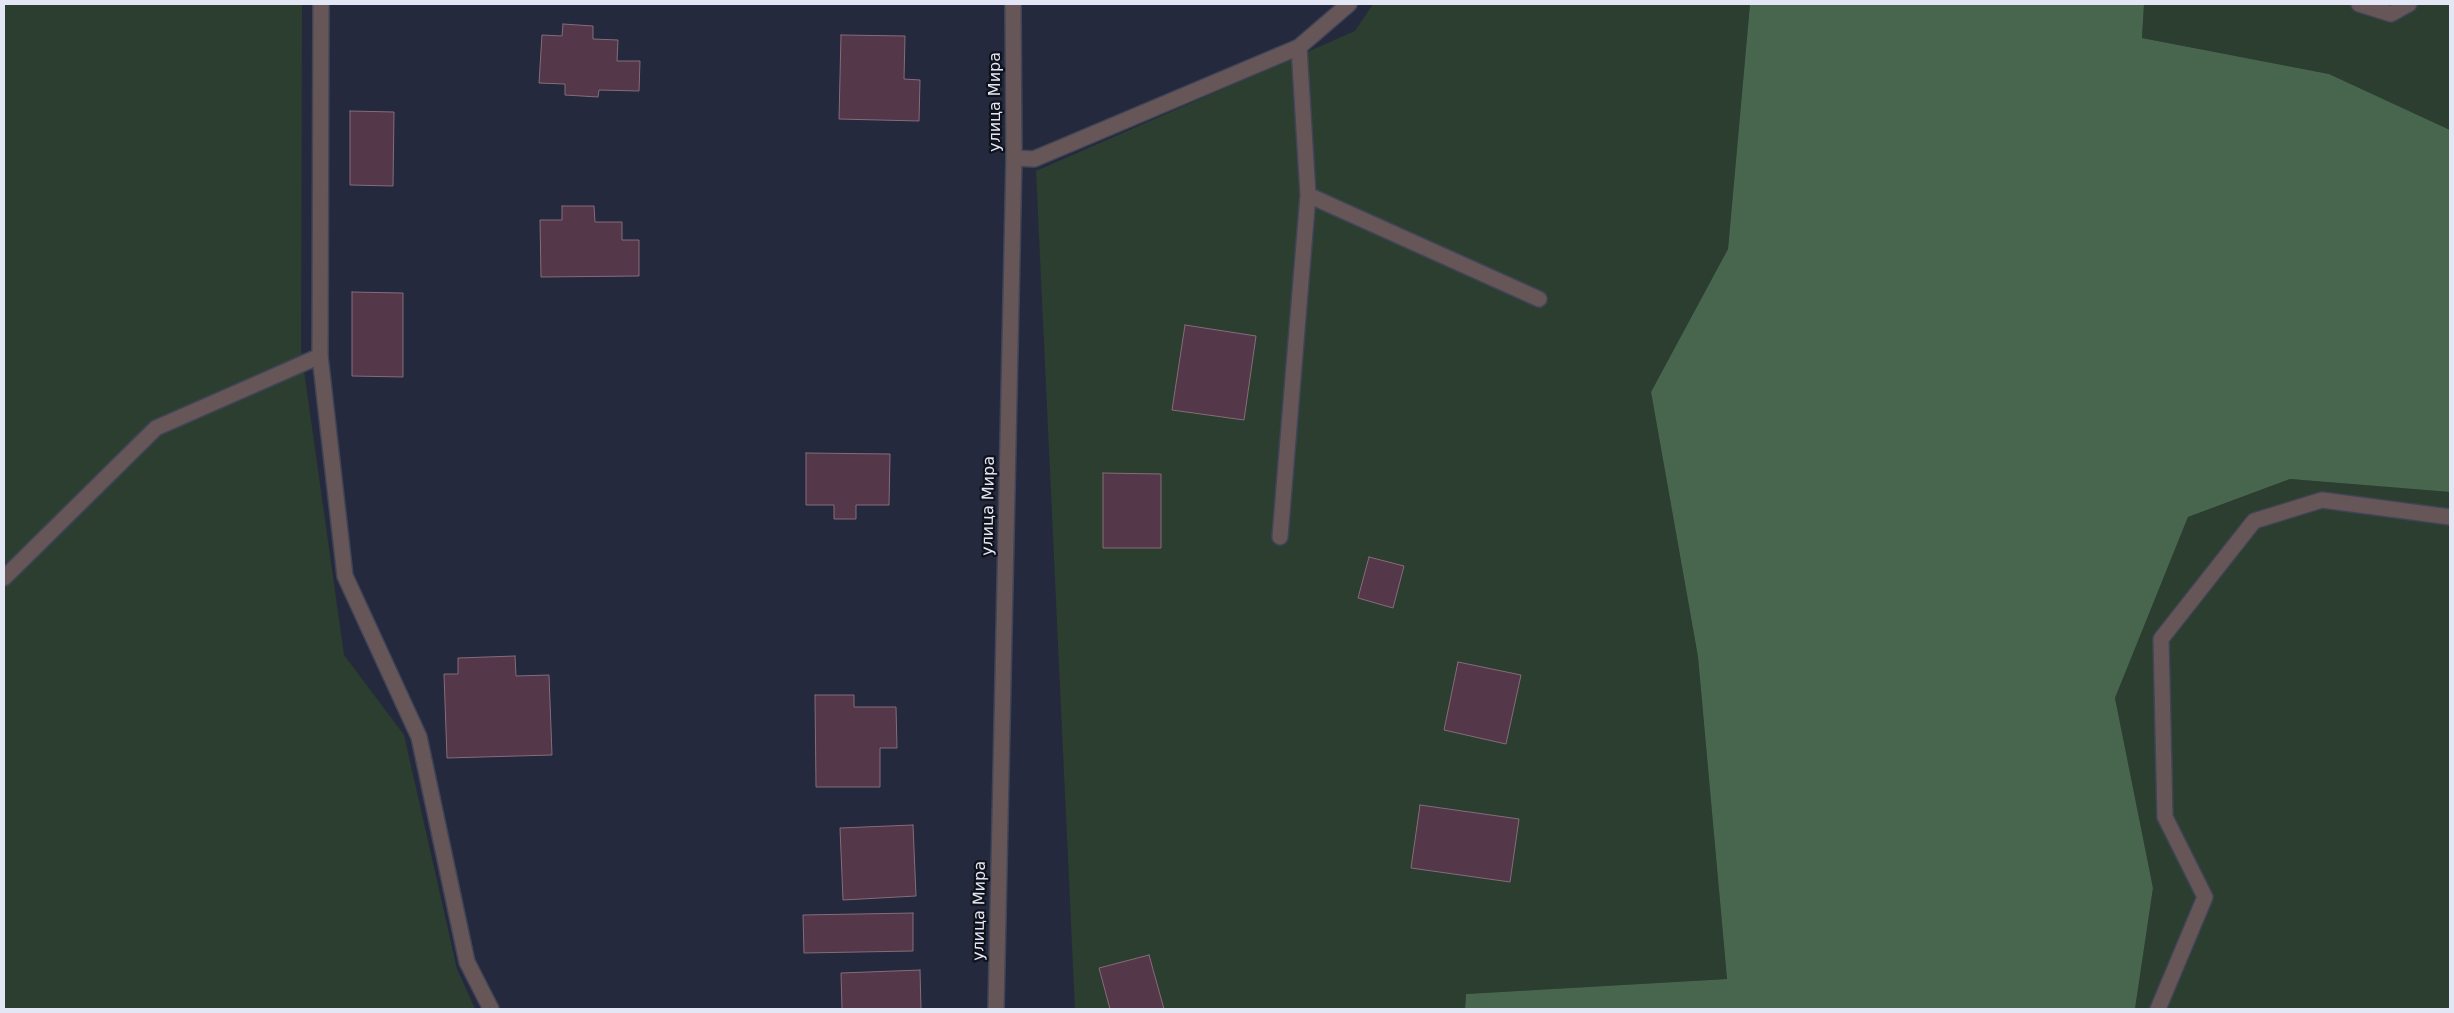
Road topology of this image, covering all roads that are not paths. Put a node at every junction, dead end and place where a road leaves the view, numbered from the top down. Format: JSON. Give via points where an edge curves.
{"nodes":[{"id":1,"x":321,"y":4,"type":"edge"},
{"id":2,"x":1013,"y":4,"type":"edge"},
{"id":3,"x":1349,"y":4,"type":"edge"},
{"id":4,"x":2359,"y":4,"type":"edge"},
{"id":5,"x":2409,"y":4,"type":"edge"},
{"id":6,"x":1299,"y":47,"type":"junction"},
{"id":7,"x":1014,"y":158,"type":"junction"},
{"id":8,"x":1308,"y":195,"type":"junction"},
{"id":9,"x":1540,"y":299,"type":"dead end"},
{"id":10,"x":320,"y":356,"type":"junction"},
{"id":11,"x":2450,"y":517,"type":"edge"},
{"id":12,"x":1280,"y":537,"type":"dead end"},
{"id":13,"x":4,"y":578,"type":"edge"},
{"id":14,"x":491,"y":1009,"type":"edge"},
{"id":15,"x":996,"y":1009,"type":"edge"},
{"id":16,"x":2158,"y":1009,"type":"edge"}],
"edges":[{"from":1,"to":10,"type":"street"},
{"from":2,"to":7,"type":"street","name":"улица Мира"},
{"from":3,"to":6,"type":"street"},
{"from":4,"to":5,"type":"street","via":[[2391,14]]},
{"from":6,"to":7,"type":"street","via":[[1034,159]]},
{"from":6,"to":8,"type":"street"},
{"from":7,"to":15,"type":"street","name":"улица Мира"},
{"from":8,"to":9,"type":"street"},
{"from":8,"to":12,"type":"street"},
{"from":10,"to":13,"type":"street","via":[[156,428]]},
{"from":10,"to":14,"type":"street","via":[[345,576],[419,738],[467,962]]},
{"from":11,"to":16,"type":"street","via":[[2322,500],[2254,521],[2161,639],[2165,817],[2205,897]]}]}
